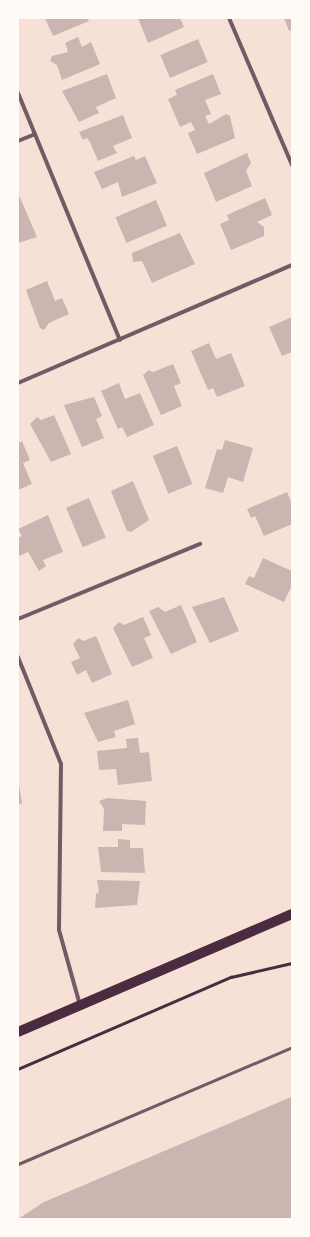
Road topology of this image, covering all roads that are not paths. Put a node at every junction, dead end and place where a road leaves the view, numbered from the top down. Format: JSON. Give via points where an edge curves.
{"nodes":[{"id":1,"x":229,"y":18,"type":"edge"},
{"id":2,"x":18,"y":93,"type":"edge"},
{"id":3,"x":35,"y":134,"type":"junction"},
{"id":4,"x":18,"y":141,"type":"edge"},
{"id":5,"x":292,"y":165,"type":"edge"},
{"id":6,"x":292,"y":265,"type":"edge"},
{"id":7,"x":120,"y":340,"type":"junction"},
{"id":8,"x":18,"y":383,"type":"edge"},
{"id":9,"x":200,"y":544,"type":"dead end"},
{"id":10,"x":18,"y":619,"type":"edge"},
{"id":11,"x":18,"y":657,"type":"edge"},
{"id":12,"x":292,"y":914,"type":"edge"},
{"id":13,"x":81,"y":1005,"type":"junction"},
{"id":14,"x":18,"y":1032,"type":"edge"},
{"id":15,"x":292,"y":1047,"type":"edge"},
{"id":16,"x":18,"y":1164,"type":"edge"}],
"edges":[{"from":1,"to":5,"type":"street"},
{"from":2,"to":3,"type":"street"},
{"from":3,"to":4,"type":"street"},
{"from":3,"to":7,"type":"street"},
{"from":6,"to":7,"type":"street"},
{"from":7,"to":8,"type":"street"},
{"from":9,"to":10,"type":"street"},
{"from":11,"to":13,"type":"street","via":[[61,764],[59,930]]},
{"from":12,"to":13,"type":"main road"},
{"from":13,"to":14,"type":"main road"},
{"from":15,"to":16,"type":"lane"}]}
